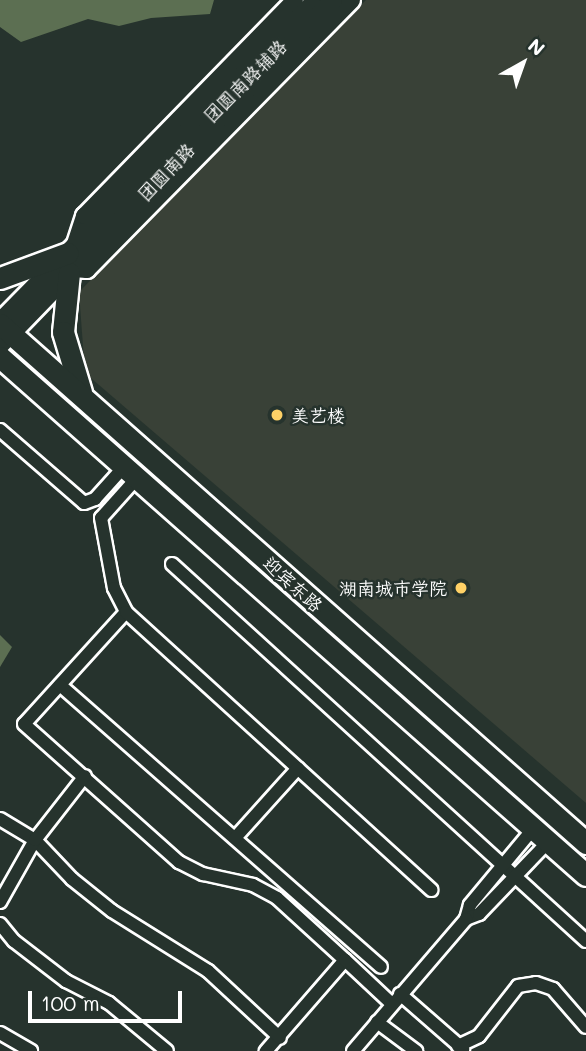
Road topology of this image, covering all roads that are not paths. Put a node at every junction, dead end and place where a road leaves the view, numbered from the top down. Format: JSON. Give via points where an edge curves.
{"nodes":[{"id":1,"x":295,"y":0,"type":"edge"},
{"id":2,"x":316,"y":0,"type":"edge"},
{"id":3,"x":333,"y":0,"type":"edge"},
{"id":4,"x":352,"y":0,"type":"edge"},
{"id":5,"x":71,"y":261,"type":"junction"},
{"id":6,"x":0,"y":278,"type":"edge"},
{"id":7,"x":3,"y":331,"type":"edge"},
{"id":8,"x":0,"y":357,"type":"edge"},
{"id":9,"x":85,"y":400,"type":"junction"},
{"id":10,"x":0,"y":430,"type":"edge"},
{"id":11,"x":130,"y":473,"type":"junction"},
{"id":12,"x":172,"y":564,"type":"dead end"},
{"id":13,"x":126,"y":612,"type":"junction"},
{"id":14,"x":60,"y":685,"type":"junction"},
{"id":15,"x":298,"y":768,"type":"junction"},
{"id":16,"x":85,"y":776,"type":"junction"},
{"id":17,"x":0,"y":819,"type":"edge"},
{"id":18,"x":541,"y":835,"type":"junction"},
{"id":19,"x":235,"y":838,"type":"junction"},
{"id":20,"x":35,"y":840,"type":"junction"},
{"id":21,"x":586,"y":843,"type":"edge"},
{"id":22,"x":503,"y":867,"type":"junction"},
{"id":23,"x":586,"y":875,"type":"edge"},
{"id":24,"x":514,"y":877,"type":"junction"},
{"id":25,"x":432,"y":890,"type":"dead end"},
{"id":26,"x":0,"y":902,"type":"edge"},
{"id":27,"x":466,"y":919,"type":"junction"},
{"id":28,"x":0,"y":924,"type":"edge"},
{"id":29,"x":586,"y":941,"type":"edge"},
{"id":30,"x":345,"y":960,"type":"junction"},
{"id":31,"x":381,"y":967,"type":"dead end"},
{"id":32,"x":396,"y":999,"type":"junction"},
{"id":33,"x":377,"y":1022,"type":"junction"},
{"id":34,"x":586,"y":1027,"type":"edge"},
{"id":35,"x":0,"y":1033,"type":"edge"},
{"id":36,"x":280,"y":1038,"type":"junction"},
{"id":37,"x":461,"y":1048,"type":"edge"},
{"id":38,"x":31,"y":1051,"type":"edge"},
{"id":39,"x":167,"y":1051,"type":"edge"},
{"id":40,"x":266,"y":1051,"type":"edge"},
{"id":41,"x":353,"y":1051,"type":"edge"},
{"id":42,"x":416,"y":1051,"type":"edge"}],
"edges":[{"from":1,"to":5,"type":"street","name":"团圆南路辅路","via":[[83,216]]},
{"from":2,"to":5,"type":"main road","name":"团圆南路"},
{"from":3,"to":5,"type":"main road","name":"团圆南路"},
{"from":4,"to":5,"type":"street","name":"团圆南路辅路","via":[[87,270]]},
{"from":5,"to":6,"type":"highway"},
{"from":5,"to":7,"type":"main road","name":"团圆南路"},
{"from":5,"to":9,"type":"highway","via":[[62,332],[69,365]]},
{"from":7,"to":9,"type":"highway","name":"迎宾东路"},
{"from":8,"to":11,"type":"highway","name":"迎宾东路"},
{"from":9,"to":21,"type":"highway","name":"迎宾东路"},
{"from":10,"to":11,"type":"street","via":[[84,503]]},
{"from":11,"to":13,"type":"street","via":[[101,517],[114,588]]},
{"from":11,"to":18,"type":"highway","name":"迎宾东路"},
{"from":12,"to":22,"type":"street"},
{"from":13,"to":14,"type":"street"},
{"from":13,"to":15,"type":"street"},
{"from":14,"to":16,"type":"street","via":[[24,724]]},
{"from":14,"to":19,"type":"street"},
{"from":15,"to":19,"type":"street"},
{"from":15,"to":25,"type":"street"},
{"from":16,"to":20,"type":"street"},
{"from":16,"to":30,"type":"street","via":[[179,862],[203,874],[253,885],[277,898]]},
{"from":17,"to":20,"type":"street"},
{"from":18,"to":22,"type":"street"},
{"from":18,"to":23,"type":"highway","name":"迎宾东路"},
{"from":18,"to":24,"type":"street"},
{"from":19,"to":31,"type":"street"},
{"from":20,"to":26,"type":"street"},
{"from":20,"to":36,"type":"street","via":[[72,879],[112,911],[208,971]]},
{"from":22,"to":24,"type":"street"},
{"from":22,"to":27,"type":"street","via":[[470,905]]},
{"from":24,"to":27,"type":"street","via":[[479,914]]},
{"from":24,"to":29,"type":"street"},
{"from":27,"to":32,"type":"street"},
{"from":28,"to":39,"type":"street","via":[[14,941],[66,981],[109,1003]]},
{"from":30,"to":32,"type":"street"},
{"from":30,"to":36,"type":"street"},
{"from":32,"to":33,"type":"street"},
{"from":32,"to":37,"type":"street"},
{"from":33,"to":41,"type":"street"},
{"from":33,"to":42,"type":"street"},
{"from":34,"to":37,"type":"street","via":[[553,989],[536,983],[518,986],[480,1036]]},
{"from":35,"to":38,"type":"street"},
{"from":36,"to":40,"type":"street"}]}
